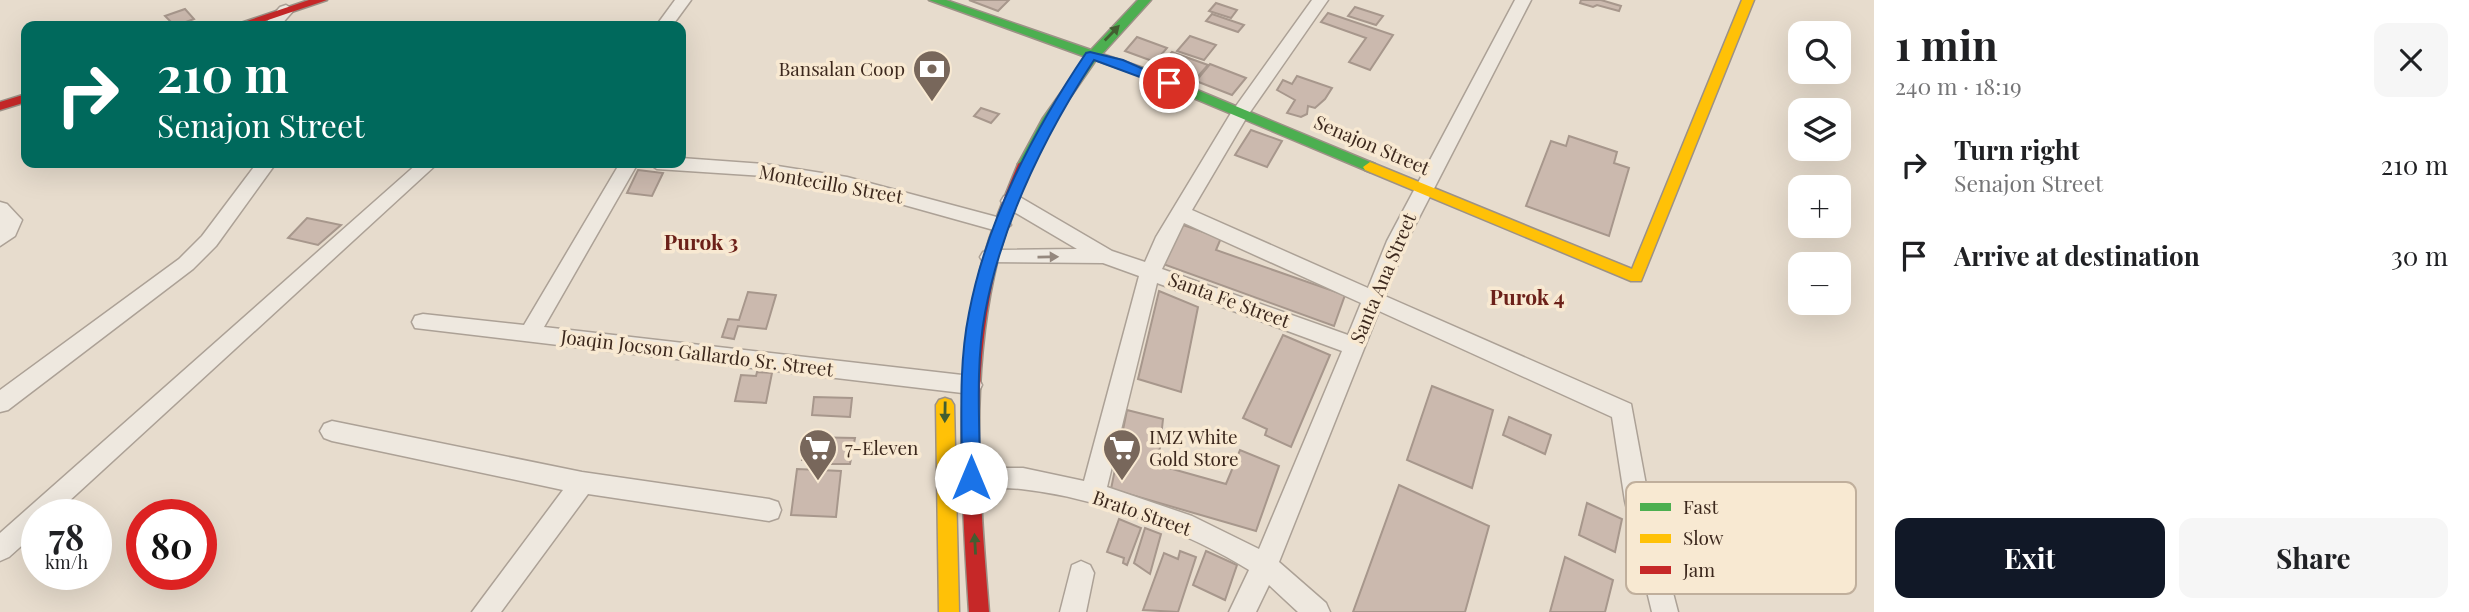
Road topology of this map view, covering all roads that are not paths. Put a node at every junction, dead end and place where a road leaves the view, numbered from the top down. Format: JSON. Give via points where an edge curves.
{"nodes":[{"id":1,"x":321,"y":0,"type":"edge"},
{"id":2,"x":683,"y":0,"type":"edge"},
{"id":3,"x":935,"y":0,"type":"edge"},
{"id":4,"x":1145,"y":0,"type":"edge"},
{"id":5,"x":1320,"y":0,"type":"edge"},
{"id":6,"x":1748,"y":0,"type":"edge"},
{"id":7,"x":1516,"y":1,"type":"edge"},
{"id":8,"x":286,"y":10,"type":"junction"},
{"id":9,"x":253,"y":21,"type":"edge"},
{"id":10,"x":276,"y":21,"type":"edge"},
{"id":11,"x":668,"y":21,"type":"edge"},
{"id":12,"x":1089,"y":31,"type":"dead end"},
{"id":13,"x":1068,"y":54,"type":"junction"},
{"id":14,"x":1090,"y":56,"type":"junction"},
{"id":15,"x":21,"y":100,"type":"edge"},
{"id":16,"x":0,"y":106,"type":"edge"},
{"id":17,"x":1241,"y":113,"type":"junction"},
{"id":18,"x":686,"y":165,"type":"edge"},
{"id":19,"x":263,"y":168,"type":"edge"},
{"id":20,"x":423,"y":168,"type":"edge"},
{"id":21,"x":626,"y":168,"type":"edge"},
{"id":22,"x":1422,"y":189,"type":"junction"},
{"id":23,"x":1011,"y":201,"type":"junction"},
{"id":24,"x":0,"y":209,"type":"edge"},
{"id":25,"x":983,"y":210,"type":"junction"},
{"id":26,"x":1180,"y":213,"type":"junction"},
{"id":27,"x":1001,"y":225,"type":"junction"},
{"id":28,"x":0,"y":239,"type":"edge"},
{"id":29,"x":972,"y":239,"type":"dead end"},
{"id":30,"x":1105,"y":256,"type":"junction"},
{"id":31,"x":990,"y":257,"type":"junction"},
{"id":32,"x":1150,"y":271,"type":"junction"},
{"id":33,"x":1372,"y":299,"type":"junction"},
{"id":34,"x":423,"y":322,"type":"dead end"},
{"id":35,"x":530,"y":333,"type":"junction"},
{"id":36,"x":1353,"y":346,"type":"junction"},
{"id":37,"x":946,"y":376,"type":"junction"},
{"id":38,"x":971,"y":385,"type":"junction"},
{"id":39,"x":0,"y":404,"type":"edge"},
{"id":40,"x":332,"y":431,"type":"dead end"},
{"id":41,"x":944,"y":476,"type":"junction"},
{"id":42,"x":971,"y":478,"type":"junction"},
{"id":43,"x":582,"y":482,"type":"junction"},
{"id":44,"x":1634,"y":482,"type":"edge"},
{"id":45,"x":1093,"y":495,"type":"junction"},
{"id":46,"x":55,"y":499,"type":"edge"},
{"id":47,"x":769,"y":510,"type":"dead end"},
{"id":48,"x":21,"y":530,"type":"edge"},
{"id":49,"x":0,"y":549,"type":"edge"},
{"id":50,"x":1265,"y":566,"type":"junction"},
{"id":51,"x":1081,"y":573,"type":"dead end"},
{"id":52,"x":1661,"y":594,"type":"edge"},
{"id":53,"x":485,"y":612,"type":"edge"},
{"id":54,"x":949,"y":612,"type":"edge"},
{"id":55,"x":979,"y":612,"type":"edge"},
{"id":56,"x":1073,"y":612,"type":"edge"},
{"id":57,"x":1242,"y":612,"type":"edge"},
{"id":58,"x":1317,"y":612,"type":"edge"},
{"id":59,"x":1665,"y":612,"type":"edge"}],
"edges":[{"from":1,"to":8,"type":"main road"},
{"from":2,"to":11,"type":"street"},
{"from":3,"to":13,"type":"main road","name":"Senajon Street"},
{"from":14,"to":4,"type":"main road","one_way":true},
{"from":5,"to":17,"type":"street"},
{"from":6,"to":22,"type":"main road","name":"Senajon Street","via":[[1636,277]]},
{"from":7,"to":22,"type":"street","name":"Santa Ana Street"},
{"from":8,"to":9,"type":"main road"},
{"from":8,"to":10,"type":"street"},
{"from":12,"to":13,"type":"main road"},
{"from":13,"to":14,"type":"main road","name":"Senajon Street"},
{"from":14,"to":17,"type":"main road","name":"Senajon Street","via":[[1119,63]]},
{"from":14,"to":23,"type":"main road","via":[[1047,121]]},
{"from":15,"to":16,"type":"main road"},
{"from":17,"to":22,"type":"main road","name":"Senajon Street"},
{"from":17,"to":26,"type":"street"},
{"from":18,"to":25,"type":"street","name":"Montecillo Street","via":[[803,175]]},
{"from":19,"to":39,"type":"street","via":[[186,264]]},
{"from":20,"to":46,"type":"street"},
{"from":21,"to":35,"type":"street"},
{"from":22,"to":33,"type":"street","name":"Santa Ana Street"},
{"from":23,"to":27,"type":"main road"},
{"from":23,"to":30,"type":"street","name":"Santa Fe Street"},
{"from":24,"to":28,"type":"street","via":[[12,220]]},
{"from":25,"to":27,"type":"street","name":"Montecillo Street"},
{"from":25,"to":29,"type":"main road"},
{"from":26,"to":32,"type":"street"},
{"from":26,"to":33,"type":"street"},
{"from":27,"to":31,"type":"main road"},
{"from":31,"to":30,"type":"street","name":"Santa Fe Street","one_way":true},
{"from":30,"to":32,"type":"street","name":"Santa Fe Street"},
{"from":31,"to":38,"type":"main road","via":[[976,314]]},
{"from":32,"to":36,"type":"street","name":"Santa Fe Street"},
{"from":32,"to":45,"type":"street"},
{"from":33,"to":36,"type":"street","name":"Santa Ana Street"},
{"from":33,"to":44,"type":"street","via":[[1623,411]]},
{"from":34,"to":35,"type":"street","name":"Joaqin Jocson Gallardo Sr. Street"},
{"from":35,"to":37,"type":"street","name":"Joaqin Jocson Gallardo Sr. Street"},
{"from":36,"to":50,"type":"street","name":"Santa Ana Street"},
{"from":37,"to":38,"type":"street","name":"Joaqin Jocson Gallardo Sr. Street"},
{"from":37,"to":41,"type":"main road","one_way":true},
{"from":38,"to":42,"type":"main road"},
{"from":40,"to":43,"type":"street"},
{"from":41,"to":42,"type":"street","name":"Brato Street"},
{"from":41,"to":54,"type":"main road"},
{"from":42,"to":45,"type":"street","name":"Brato Street","via":[[1028,479]]},
{"from":55,"to":42,"type":"main road","one_way":true},
{"from":43,"to":47,"type":"street"},
{"from":43,"to":53,"type":"street"},
{"from":45,"to":50,"type":"street","name":"Brato Street","via":[[1208,536]]},
{"from":48,"to":49,"type":"street"},
{"from":50,"to":57,"type":"street","name":"Santa Ana Street"},
{"from":50,"to":58,"type":"street","name":"Brato Street"},
{"from":51,"to":56,"type":"street"},
{"from":52,"to":59,"type":"street"}]}
